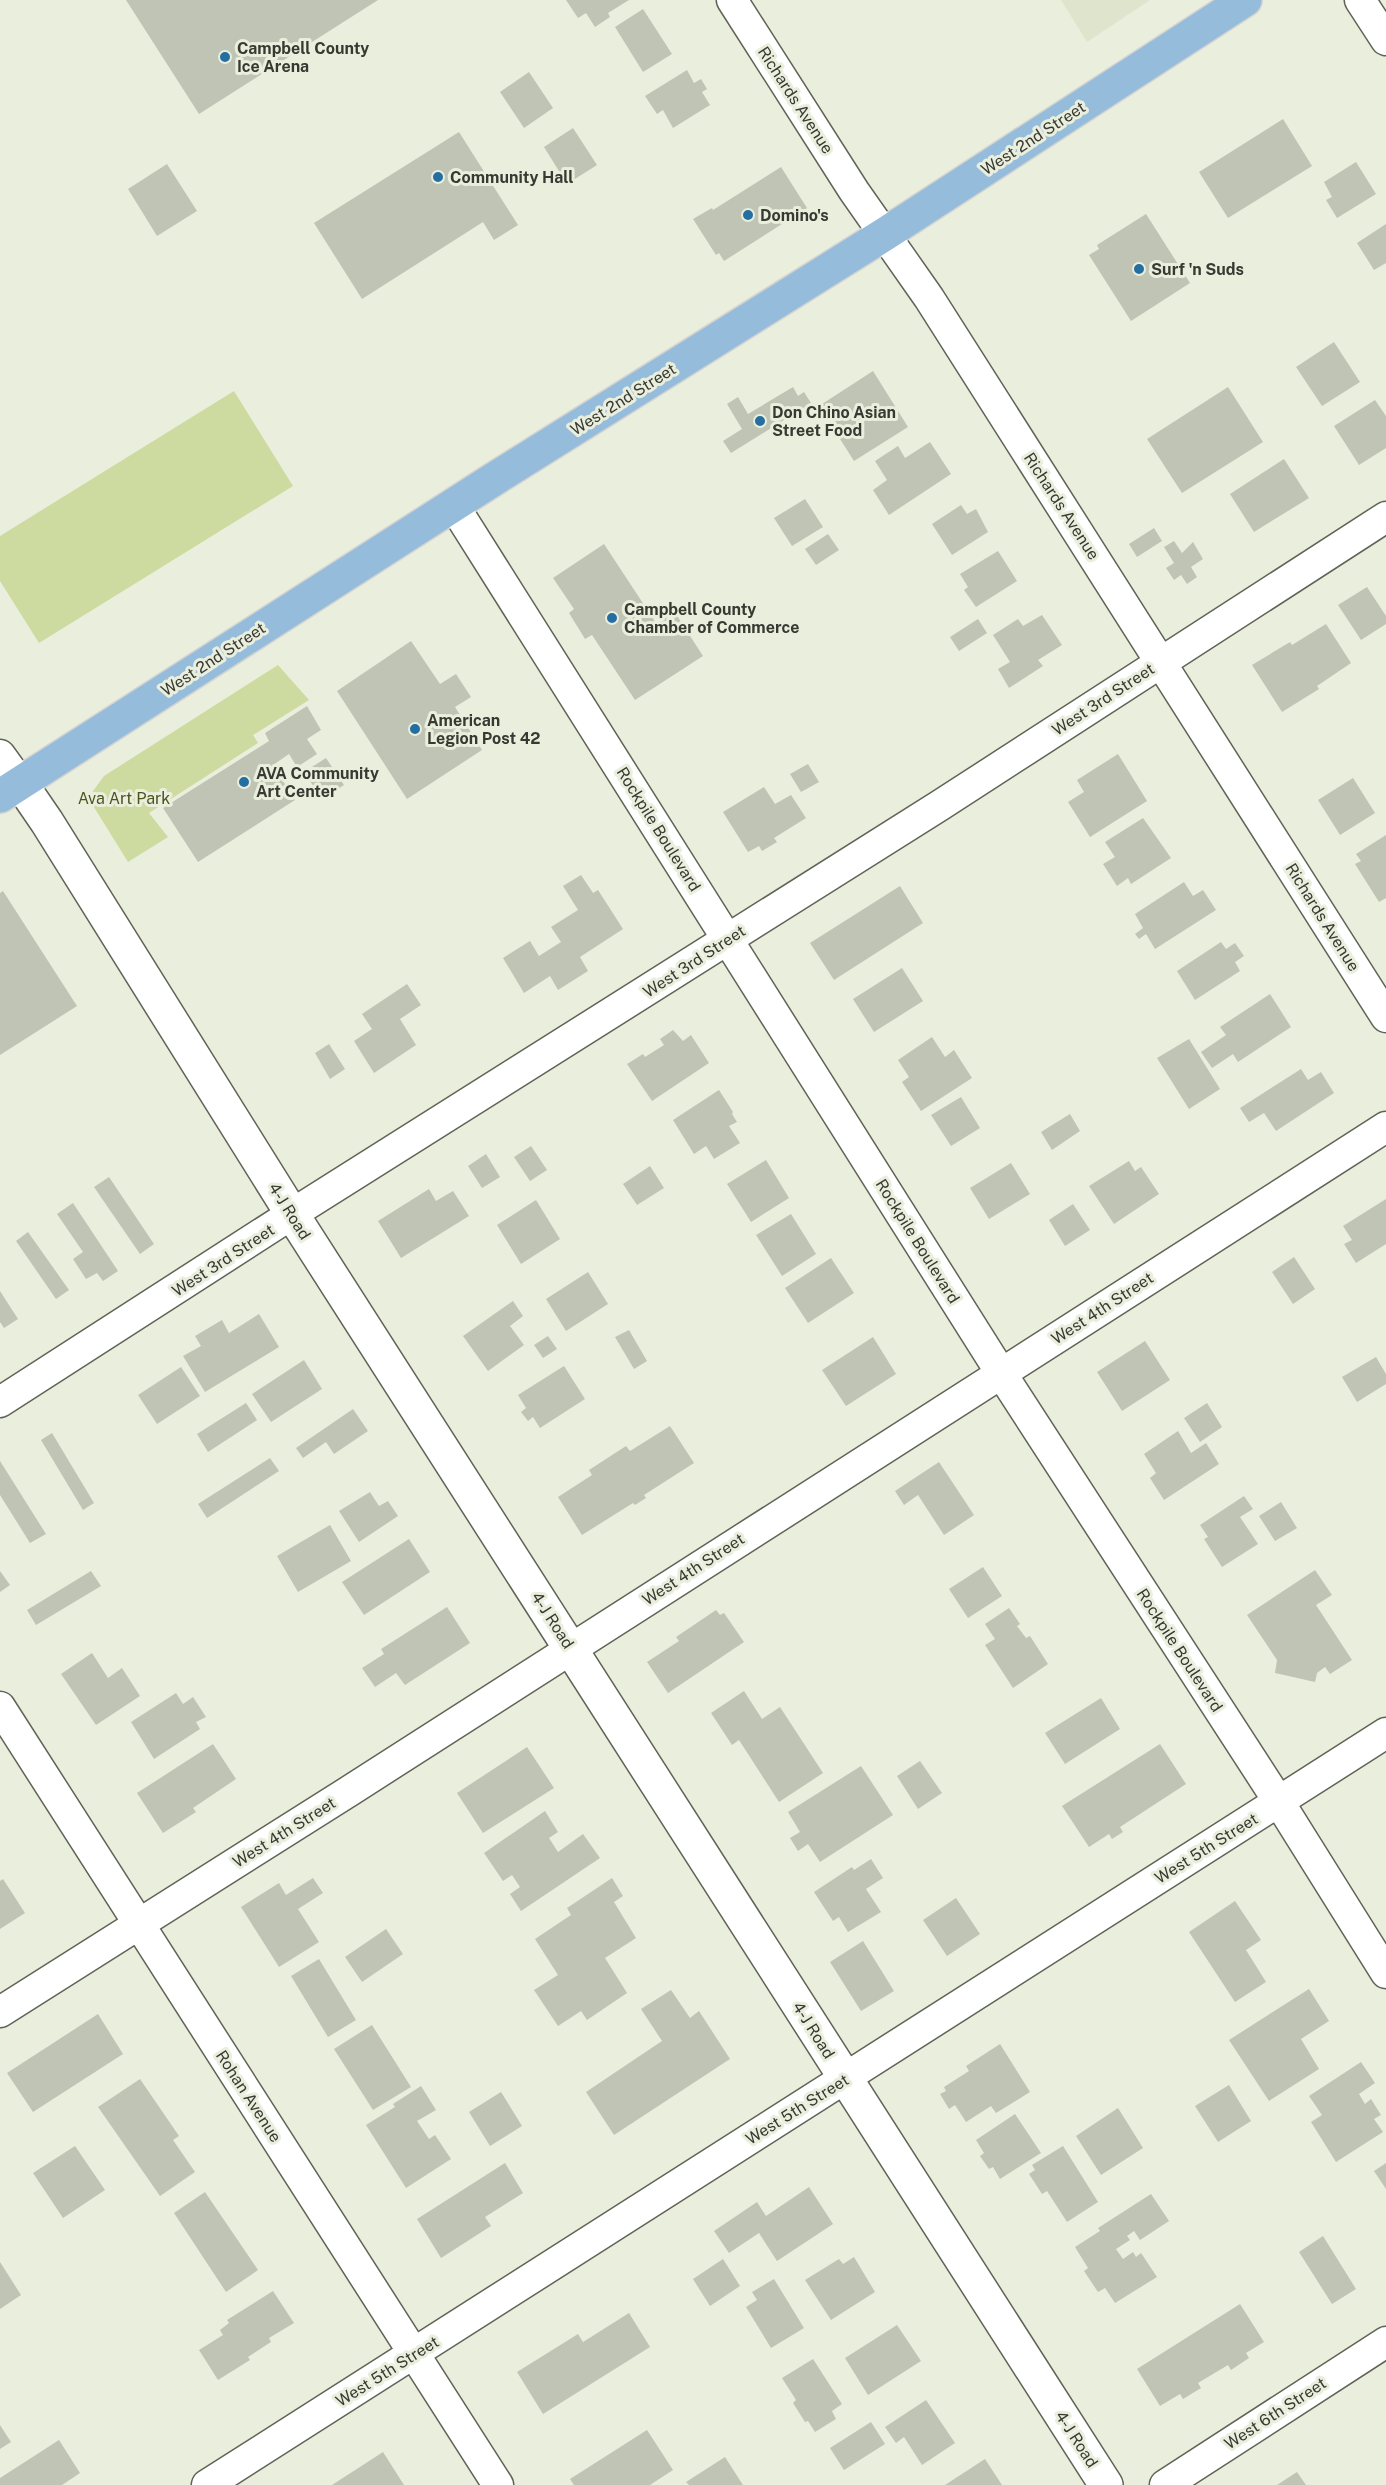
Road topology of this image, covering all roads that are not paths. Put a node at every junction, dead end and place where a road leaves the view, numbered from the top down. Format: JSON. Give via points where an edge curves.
{"nodes":[{"id":1,"x":732,"y":0,"type":"edge"},
{"id":2,"x":1245,"y":0,"type":"edge"},
{"id":3,"x":1360,"y":0,"type":"edge"},
{"id":4,"x":1386,"y":40,"type":"edge"},
{"id":5,"x":885,"y":234,"type":"junction"},
{"id":6,"x":454,"y":506,"type":"junction"},
{"id":7,"x":1386,"y":517,"type":"edge"},
{"id":8,"x":1162,"y":661,"type":"junction"},
{"id":9,"x":0,"y":755,"type":"edge"},
{"id":10,"x":10,"y":790,"type":"edge"},
{"id":11,"x":728,"y":938,"type":"junction"},
{"id":12,"x":1386,"y":1017,"type":"edge"},
{"id":13,"x":1386,"y":1126,"type":"edge"},
{"id":14,"x":292,"y":1214,"type":"junction"},
{"id":15,"x":1001,"y":1373,"type":"junction"},
{"id":16,"x":0,"y":1402,"type":"edge"},
{"id":17,"x":571,"y":1647,"type":"junction"},
{"id":18,"x":0,"y":1707,"type":"edge"},
{"id":19,"x":1386,"y":1733,"type":"edge"},
{"id":20,"x":1279,"y":1802,"type":"junction"},
{"id":21,"x":138,"y":1924,"type":"junction"},
{"id":22,"x":1386,"y":1973,"type":"edge"},
{"id":23,"x":0,"y":2012,"type":"edge"},
{"id":24,"x":845,"y":2079,"type":"junction"},
{"id":25,"x":1386,"y":2342,"type":"edge"},
{"id":26,"x":415,"y":2353,"type":"junction"},
{"id":27,"x":207,"y":2485,"type":"edge"},
{"id":28,"x":498,"y":2485,"type":"edge"},
{"id":29,"x":1106,"y":2485,"type":"edge"},
{"id":30,"x":1165,"y":2485,"type":"edge"}],
"edges":[{"from":1,"to":5,"type":"street","name":"Richards Avenue"},
{"from":2,"to":5,"type":"main road","name":"West 2nd Street"},
{"from":3,"to":4,"type":"street"},
{"from":5,"to":6,"type":"main road","name":"West 2nd Street"},
{"from":5,"to":8,"type":"street","name":"Richards Avenue"},
{"from":6,"to":10,"type":"main road","name":"West 2nd Street"},
{"from":6,"to":11,"type":"street","name":"Rockpile Boulevard"},
{"from":7,"to":8,"type":"street","name":"West 3rd Street"},
{"from":8,"to":11,"type":"street","name":"West 3rd Street"},
{"from":8,"to":12,"type":"street","name":"Richards Avenue"},
{"from":9,"to":10,"type":"street","name":"4-J Road"},
{"from":10,"to":14,"type":"main road","name":"4-J Road","via":[[47,822]]},
{"from":11,"to":14,"type":"street","name":"West 3rd Street"},
{"from":11,"to":15,"type":"street","name":"Rockpile Boulevard"},
{"from":13,"to":15,"type":"street","name":"West 4th Street"},
{"from":14,"to":16,"type":"street","name":"West 3rd Street"},
{"from":14,"to":17,"type":"main road","name":"4-J Road"},
{"from":15,"to":17,"type":"street","name":"West 4th Street"},
{"from":15,"to":20,"type":"street","name":"Rockpile Boulevard"},
{"from":17,"to":21,"type":"street","name":"West 4th Street"},
{"from":17,"to":24,"type":"main road","name":"4-J Road"},
{"from":18,"to":21,"type":"street","name":"Rohan Avenue"},
{"from":19,"to":20,"type":"street","name":"West 5th Street"},
{"from":20,"to":22,"type":"street","name":"Rockpile Boulevard"},
{"from":20,"to":24,"type":"street","name":"West 5th Street"},
{"from":21,"to":23,"type":"street","name":"West 4th Street"},
{"from":21,"to":26,"type":"street","name":"Rohan Avenue"},
{"from":24,"to":26,"type":"street","name":"West 5th Street"},
{"from":24,"to":29,"type":"main road","name":"4-J Road"},
{"from":25,"to":30,"type":"street","name":"West 6th Street"},
{"from":26,"to":27,"type":"street","name":"West 5th Street"},
{"from":26,"to":28,"type":"street","name":"Rohan Avenue"}]}
